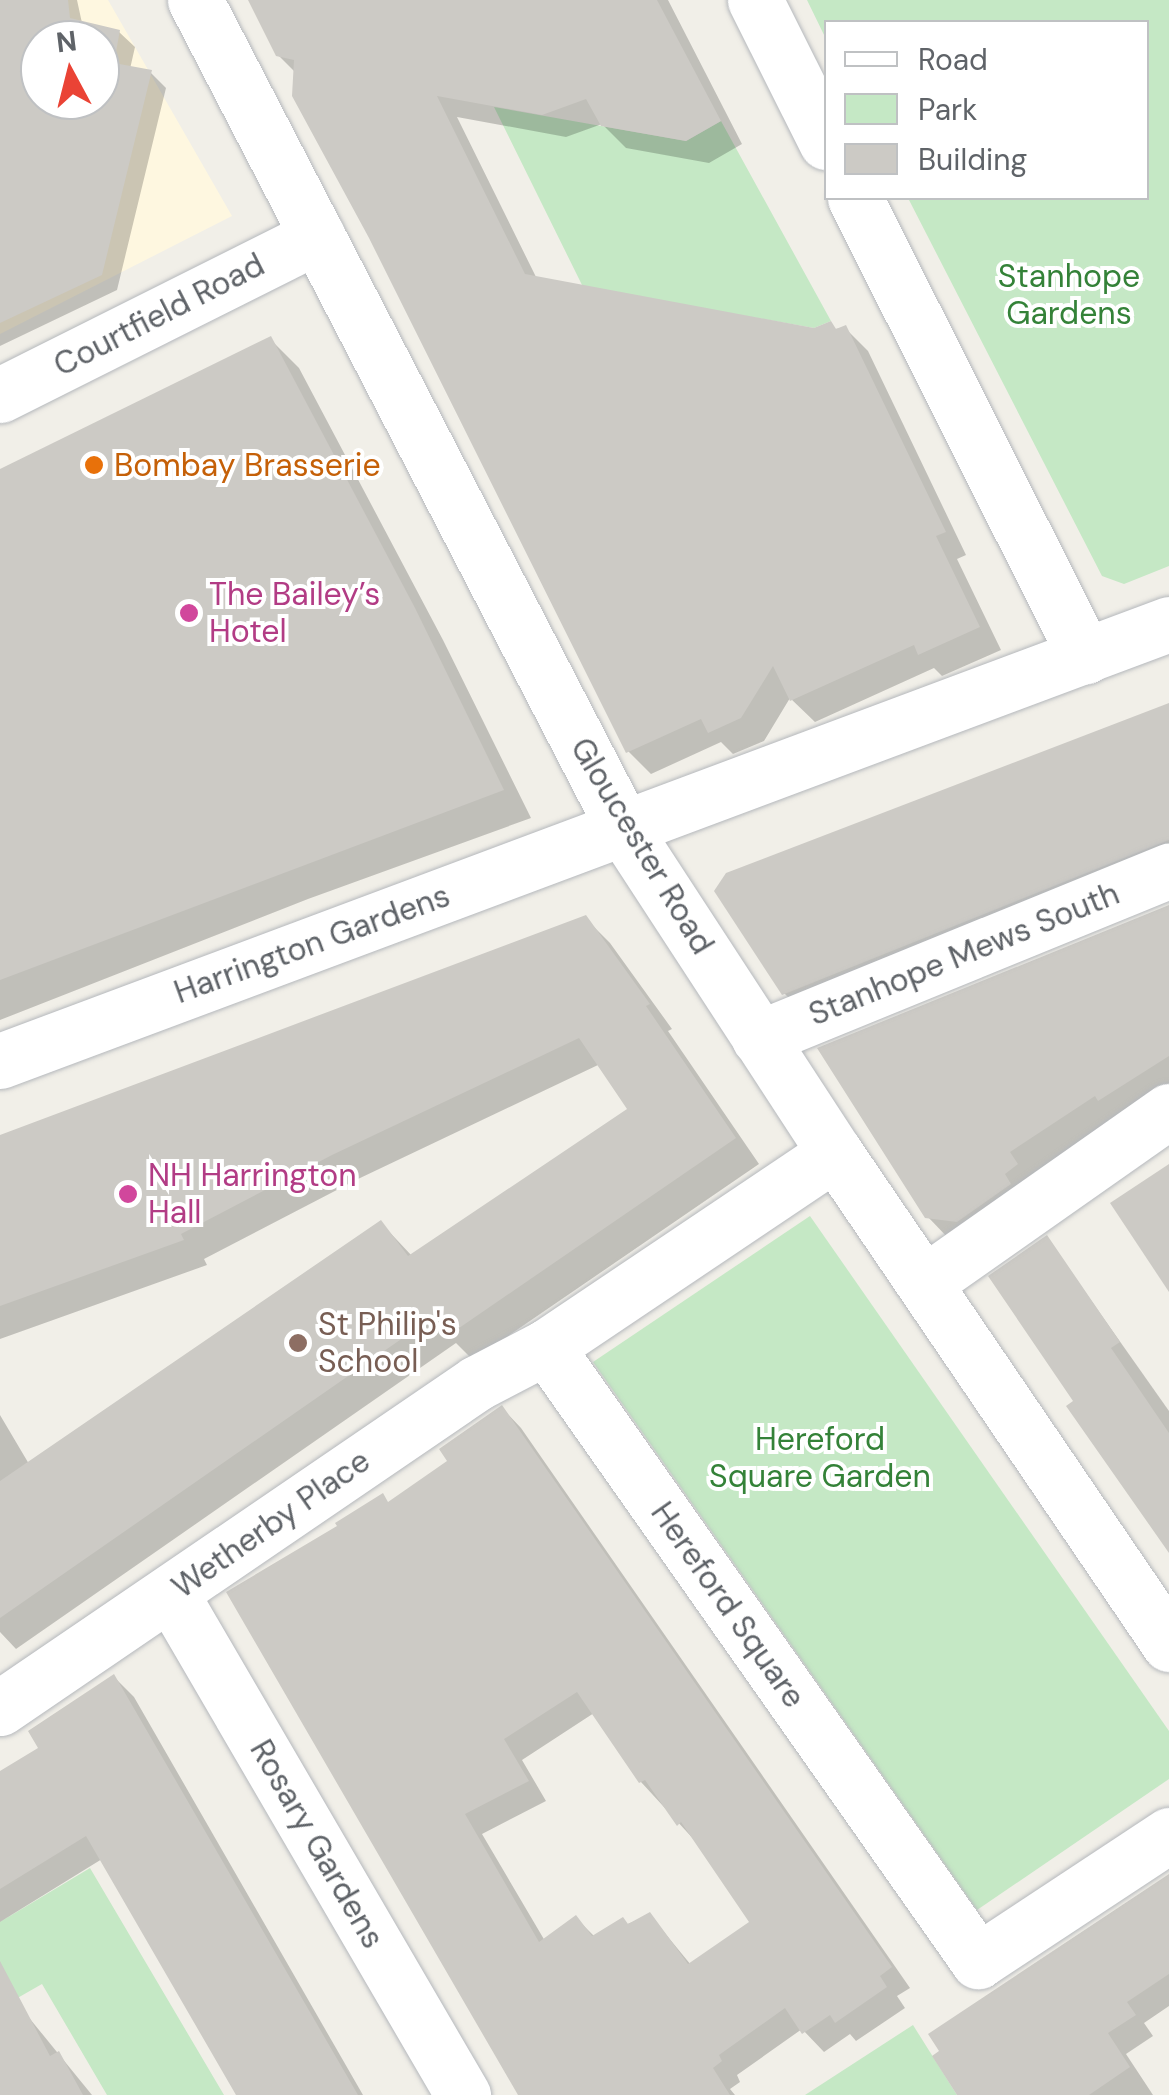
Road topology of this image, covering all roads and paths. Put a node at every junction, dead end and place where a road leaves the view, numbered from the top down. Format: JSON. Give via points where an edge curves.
{"nodes":[{"id":1,"x":195,"y":0,"type":"edge"},
{"id":2,"x":755,"y":0,"type":"edge"},
{"id":3,"x":824,"y":138,"type":"edge"},
{"id":4,"x":855,"y":200,"type":"edge"},
{"id":5,"x":318,"y":236,"type":"junction"},
{"id":6,"x":0,"y":395,"type":"edge"},
{"id":7,"x":1169,"y":624,"type":"edge"},
{"id":8,"x":1085,"y":656,"type":"junction"},
{"id":9,"x":625,"y":830,"type":"junction"},
{"id":10,"x":1169,"y":870,"type":"edge"},
{"id":11,"x":759,"y":1038,"type":"junction"},
{"id":12,"x":0,"y":1060,"type":"edge"},
{"id":13,"x":1169,"y":1111,"type":"edge"},
{"id":14,"x":835,"y":1153,"type":"junction"},
{"id":15,"x":924,"y":1283,"type":"junction"},
{"id":16,"x":546,"y":1346,"type":"junction"},
{"id":17,"x":172,"y":1594,"type":"junction"},
{"id":18,"x":1169,"y":1644,"type":"edge"},
{"id":19,"x":0,"y":1708,"type":"edge"},
{"id":20,"x":1169,"y":1836,"type":"edge"},
{"id":21,"x":463,"y":2095,"type":"edge"}],
"edges":[{"from":1,"to":5,"type":"street","name":"Gloucester Road"},
{"from":2,"to":3,"type":"street"},
{"from":4,"to":8,"type":"street"},
{"from":5,"to":6,"type":"street","name":"Courtfield Road"},
{"from":5,"to":9,"type":"street","name":"Gloucester Road"},
{"from":7,"to":8,"type":"street"},
{"from":8,"to":9,"type":"street"},
{"from":9,"to":11,"type":"street","name":"Gloucester Road"},
{"from":9,"to":12,"type":"street","name":"Harrington Gardens"},
{"from":10,"to":11,"type":"street","name":"Stanhope Mews South"},
{"from":11,"to":14,"type":"street","name":"Gloucester Road"},
{"from":13,"to":15,"type":"street"},
{"from":14,"to":15,"type":"street","name":"Gloucester Road"},
{"from":14,"to":16,"type":"street"},
{"from":15,"to":18,"type":"street","name":"Gloucester Road"},
{"from":16,"to":17,"type":"street","name":"Wetherby Place","via":[[477,1383]]},
{"from":16,"to":20,"type":"street","name":"Hereford Square","via":[[978,1961]]},
{"from":17,"to":19,"type":"street","name":"Wetherby Place"},
{"from":17,"to":21,"type":"street","name":"Rosary Gardens"}]}
